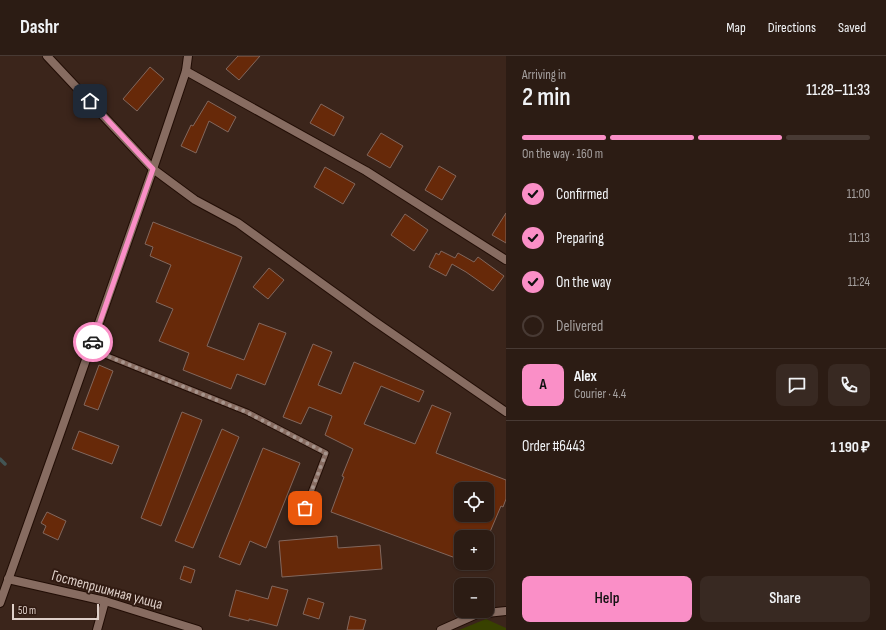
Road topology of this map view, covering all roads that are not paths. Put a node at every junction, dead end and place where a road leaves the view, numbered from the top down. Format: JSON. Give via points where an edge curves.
{"nodes":[{"id":1,"x":48,"y":56,"type":"edge"},
{"id":2,"x":188,"y":56,"type":"edge"},
{"id":3,"x":186,"y":71,"type":"junction"},
{"id":4,"x":153,"y":169,"type":"junction"},
{"id":5,"x":506,"y":260,"type":"edge"},
{"id":6,"x":90,"y":349,"type":"junction"},
{"id":7,"x":506,"y":412,"type":"edge"},
{"id":8,"x":300,"y":521,"type":"dead end"},
{"id":9,"x":8,"y":579,"type":"junction"},
{"id":10,"x":105,"y":601,"type":"junction"},
{"id":11,"x":0,"y":603,"type":"edge"},
{"id":12,"x":506,"y":611,"type":"edge"},
{"id":13,"x":97,"y":630,"type":"edge"},
{"id":14,"x":198,"y":630,"type":"edge"},
{"id":15,"x":441,"y":630,"type":"edge"}],
"edges":[{"from":1,"to":4,"type":"street"},
{"from":2,"to":3,"type":"street"},
{"from":3,"to":4,"type":"street"},
{"from":3,"to":5,"type":"street","via":[[366,171]]},
{"from":4,"to":6,"type":"street"},
{"from":4,"to":7,"type":"street","via":[[195,200],[238,223],[380,326]]},
{"from":6,"to":8,"type":"lane","via":[[246,412],[326,453]]},
{"from":6,"to":9,"type":"street"},
{"from":9,"to":10,"type":"street","name":"Гостеприимная улица"},
{"from":9,"to":11,"type":"street"},
{"from":10,"to":13,"type":"street"},
{"from":10,"to":14,"type":"street","name":"Гостеприимная улица"},
{"from":12,"to":15,"type":"street","via":[[476,614]]}]}
